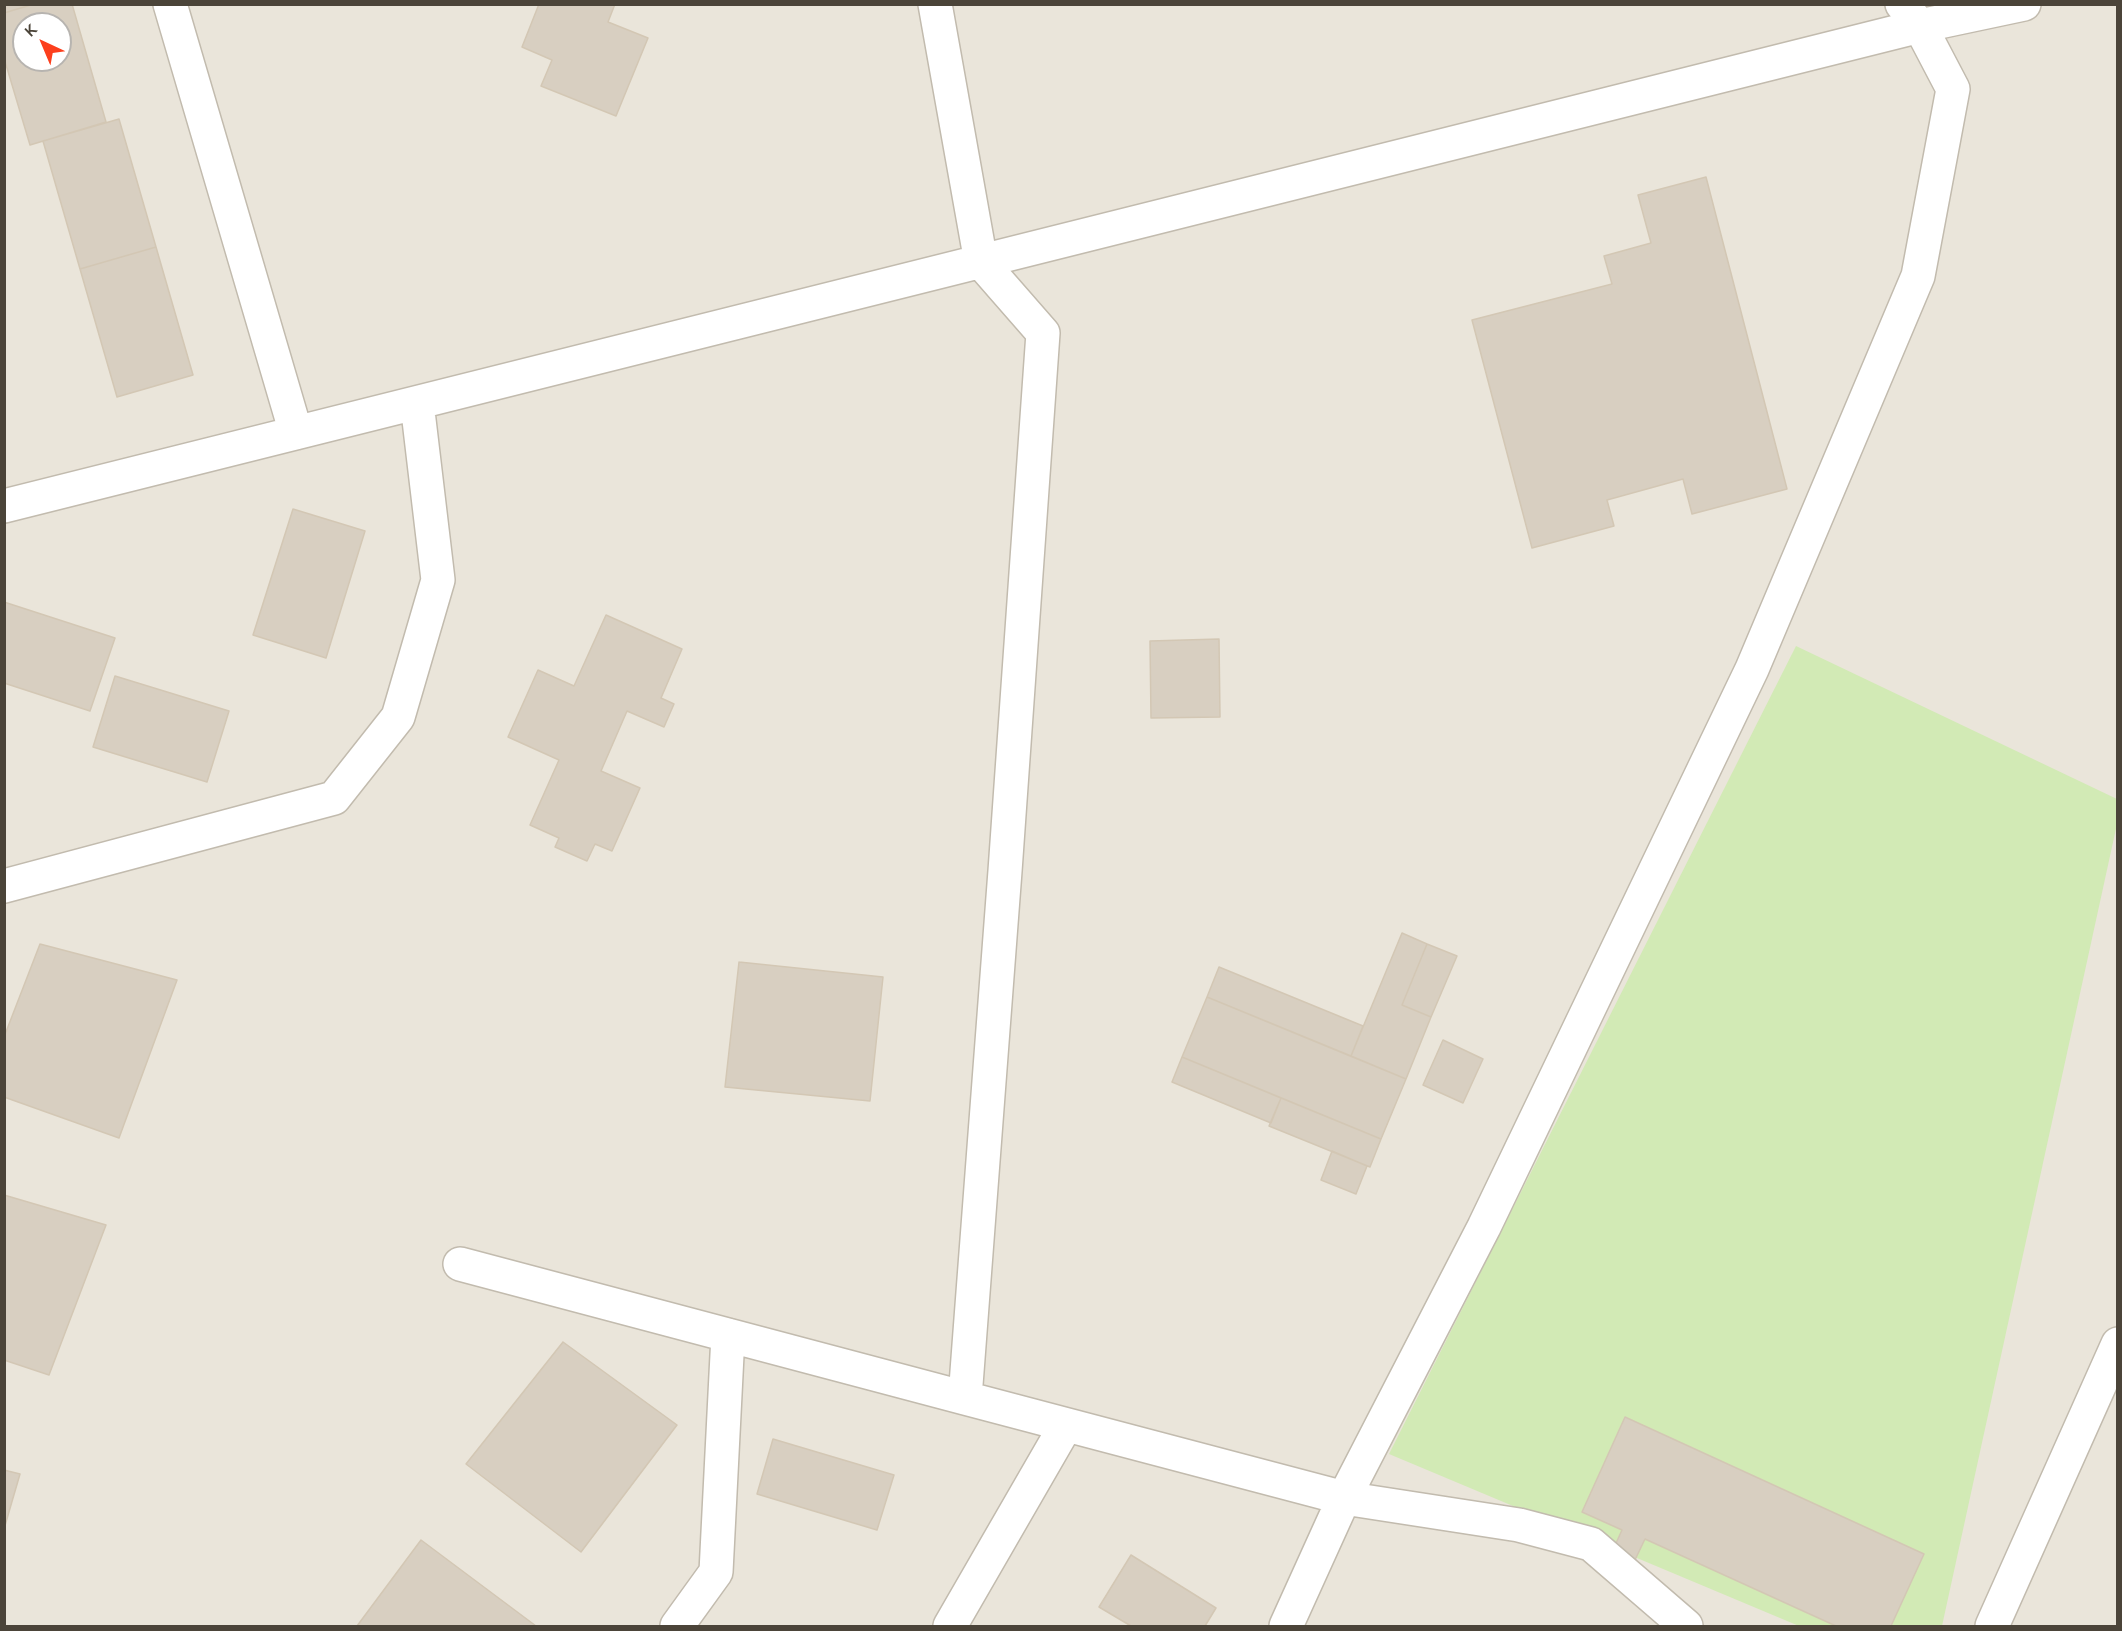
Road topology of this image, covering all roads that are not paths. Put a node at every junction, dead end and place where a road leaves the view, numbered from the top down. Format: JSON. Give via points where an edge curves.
{"nodes":[{"id":1,"x":170,"y":4,"type":"edge"},
{"id":2,"x":935,"y":4,"type":"edge"},
{"id":3,"x":2024,"y":4,"type":"edge"},
{"id":4,"x":1911,"y":15,"type":"edge"},
{"id":5,"x":981,"y":262,"type":"junction"},
{"id":6,"x":417,"y":403,"type":"junction"},
{"id":7,"x":296,"y":433,"type":"junction"},
{"id":8,"x":4,"y":506,"type":"edge"},
{"id":9,"x":4,"y":886,"type":"edge"},
{"id":10,"x":460,"y":1264,"type":"dead end"},
{"id":11,"x":728,"y":1335,"type":"junction"},
{"id":12,"x":2118,"y":1344,"type":"edge"},
{"id":13,"x":965,"y":1398,"type":"junction"},
{"id":14,"x":1066,"y":1425,"type":"junction"},
{"id":15,"x":1344,"y":1498,"type":"junction"},
{"id":16,"x":677,"y":1626,"type":"edge"},
{"id":17,"x":950,"y":1626,"type":"edge"},
{"id":18,"x":1286,"y":1626,"type":"edge"},
{"id":19,"x":1686,"y":1626,"type":"edge"},
{"id":20,"x":1992,"y":1626,"type":"edge"}],
"edges":[{"from":1,"to":7,"type":"street"},
{"from":2,"to":5,"type":"street"},
{"from":3,"to":4,"type":"street"},
{"from":4,"to":5,"type":"street"},
{"from":4,"to":15,"type":"street","via":[[1953,89],[1918,276],[1752,669],[1484,1227]]},
{"from":5,"to":6,"type":"street"},
{"from":5,"to":13,"type":"street","via":[[1043,333]]},
{"from":6,"to":7,"type":"street"},
{"from":6,"to":9,"type":"street","via":[[438,580],[398,717],[333,798]]},
{"from":7,"to":8,"type":"street"},
{"from":10,"to":11,"type":"street"},
{"from":11,"to":13,"type":"street"},
{"from":11,"to":16,"type":"street","via":[[716,1572]]},
{"from":12,"to":20,"type":"street"},
{"from":13,"to":14,"type":"street"},
{"from":14,"to":15,"type":"street"},
{"from":14,"to":17,"type":"street"},
{"from":15,"to":18,"type":"street"},
{"from":15,"to":19,"type":"street","via":[[1519,1525],[1591,1544]]}]}
